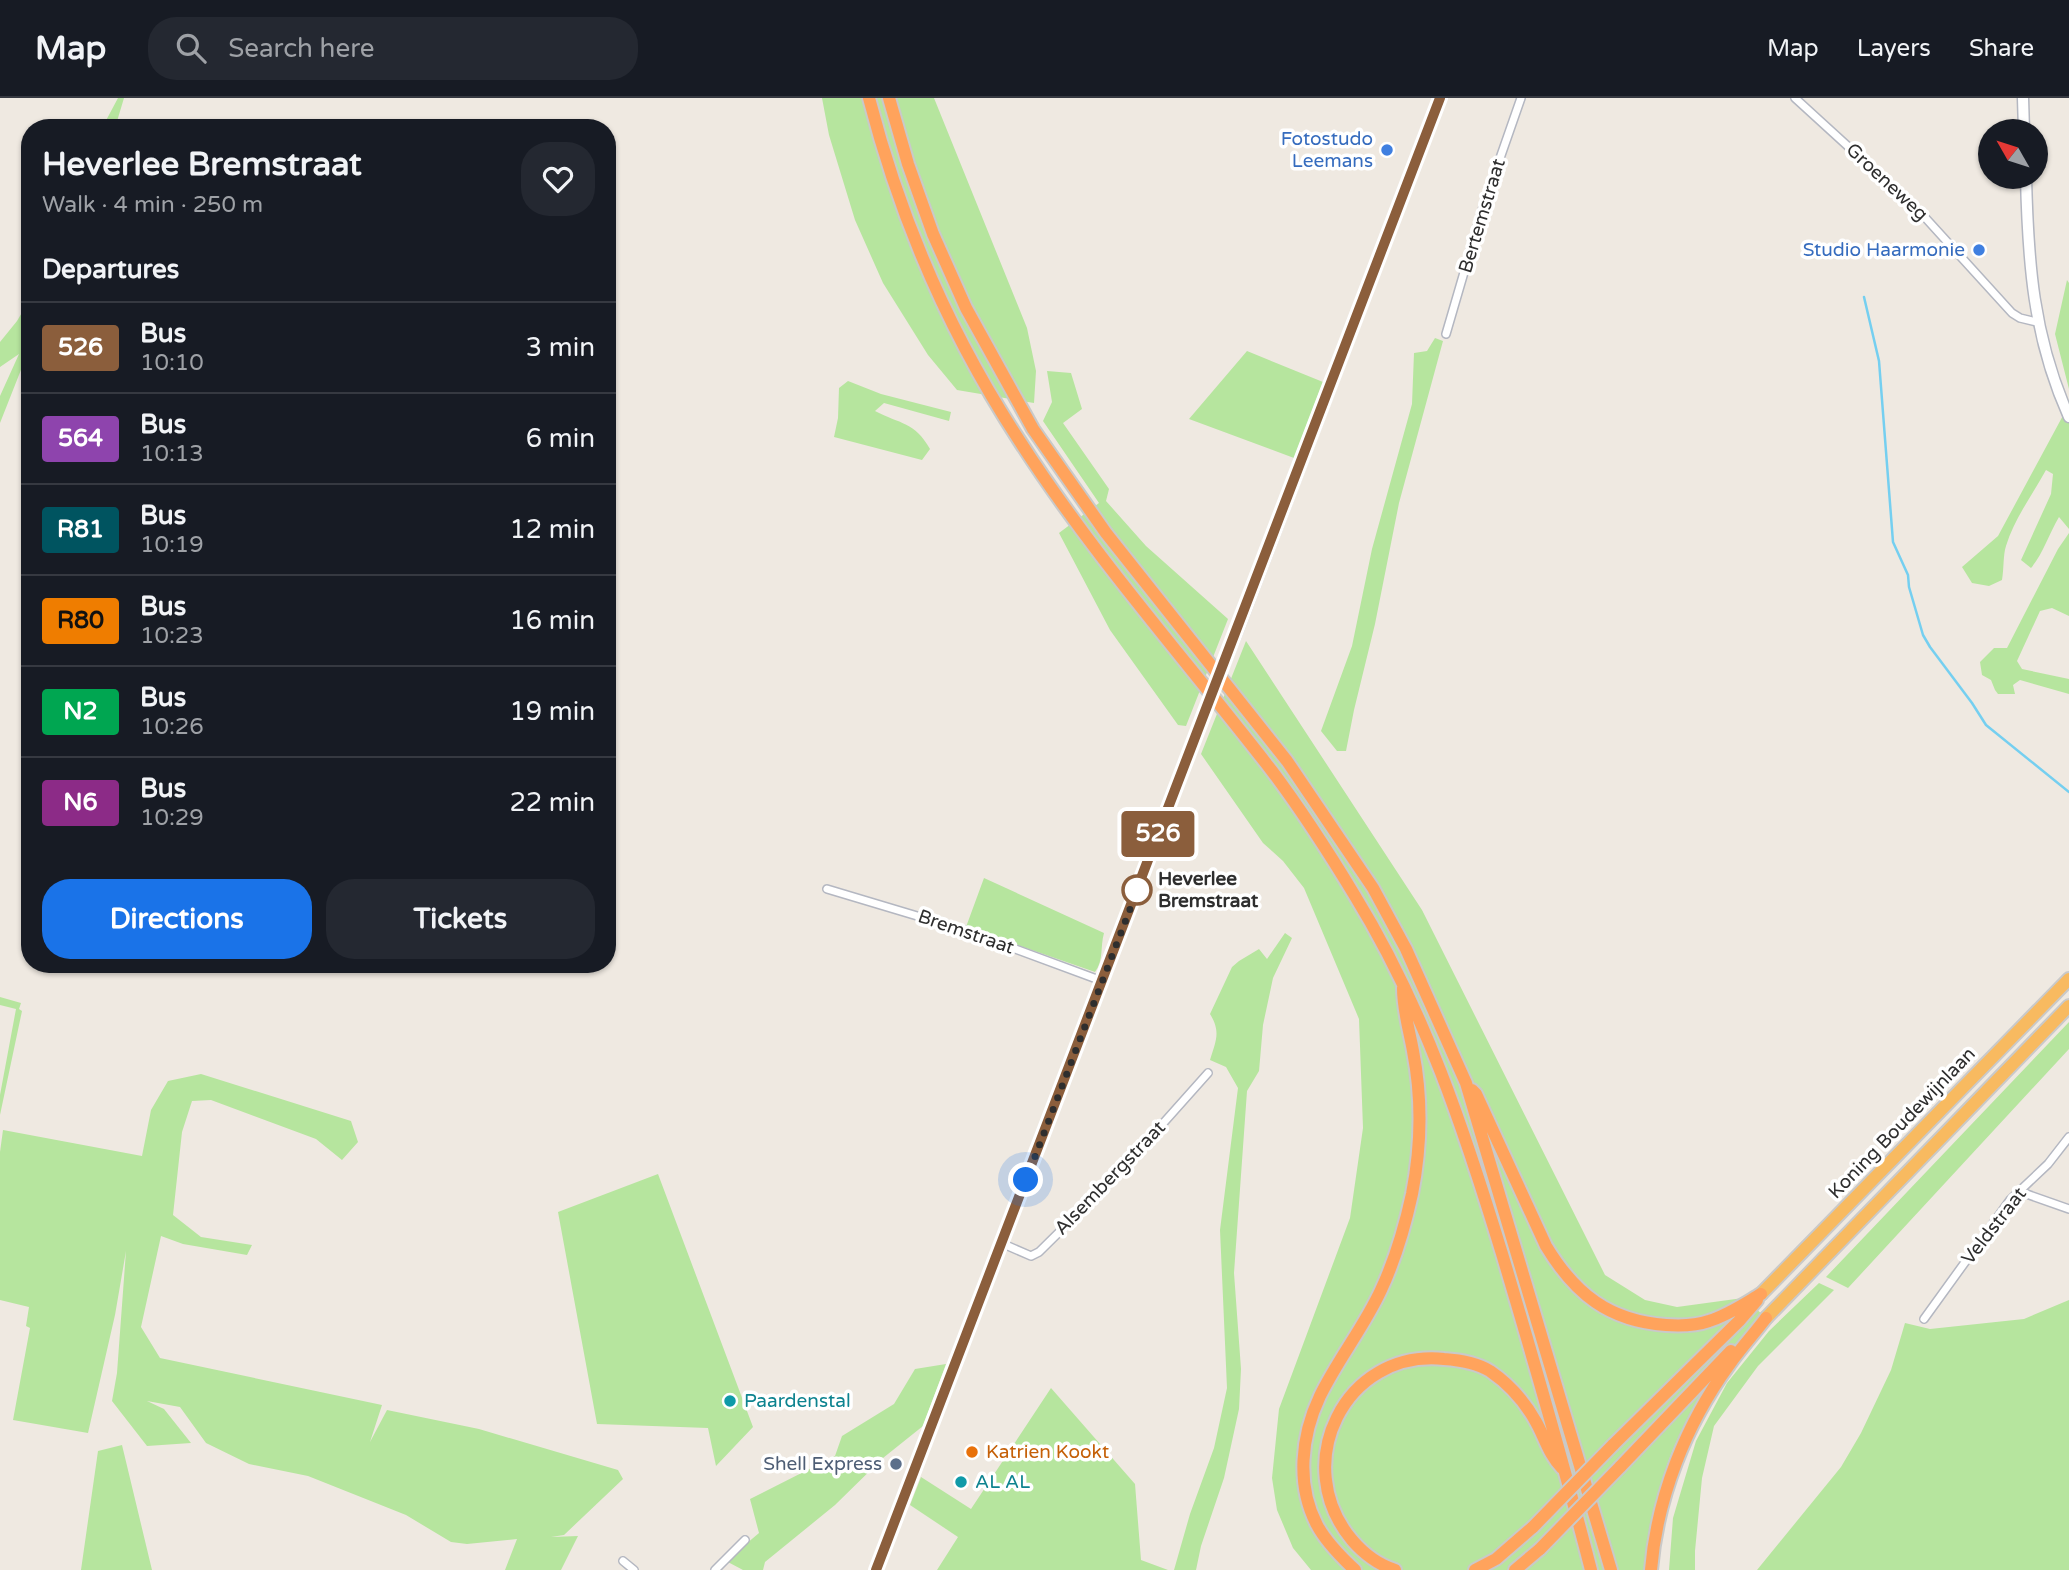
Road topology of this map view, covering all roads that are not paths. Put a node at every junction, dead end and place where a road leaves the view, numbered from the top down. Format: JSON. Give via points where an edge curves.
{"nodes":[{"id":1,"x":869,"y":98,"type":"edge"},
{"id":2,"x":888,"y":98,"type":"edge"},
{"id":3,"x":1440,"y":98,"type":"edge"},
{"id":4,"x":1521,"y":98,"type":"edge"},
{"id":5,"x":1796,"y":98,"type":"edge"},
{"id":6,"x":2023,"y":98,"type":"edge"},
{"id":7,"x":2024,"y":119,"type":"edge"},
{"id":8,"x":2026,"y":189,"type":"edge"},
{"id":9,"x":2037,"y":322,"type":"junction"},
{"id":10,"x":1446,"y":334,"type":"dead end"},
{"id":11,"x":2069,"y":417,"type":"edge"},
{"id":12,"x":827,"y":889,"type":"dead end"},
{"id":13,"x":2069,"y":979,"type":"edge"},
{"id":14,"x":1102,"y":981,"type":"junction"},
{"id":15,"x":1403,"y":984,"type":"junction"},
{"id":16,"x":2069,"y":1006,"type":"edge"},
{"id":17,"x":1208,"y":1073,"type":"dead end"},
{"id":18,"x":1466,"y":1083,"type":"junction"},
{"id":19,"x":2069,"y":1137,"type":"edge"},
{"id":20,"x":2018,"y":1191,"type":"junction"},
{"id":21,"x":2069,"y":1209,"type":"edge"},
{"id":22,"x":1001,"y":1243,"type":"junction"},
{"id":23,"x":1761,"y":1294,"type":"junction"},
{"id":24,"x":1766,"y":1318,"type":"junction"},
{"id":25,"x":1924,"y":1320,"type":"dead end"},
{"id":26,"x":1565,"y":1472,"type":"junction"},
{"id":27,"x":745,"y":1540,"type":"dead end"},
{"id":28,"x":623,"y":1561,"type":"dead end"},
{"id":29,"x":634,"y":1570,"type":"edge"},
{"id":30,"x":715,"y":1570,"type":"edge"},
{"id":31,"x":876,"y":1570,"type":"edge"},
{"id":32,"x":1354,"y":1570,"type":"edge"},
{"id":33,"x":1395,"y":1570,"type":"edge"},
{"id":34,"x":1475,"y":1570,"type":"edge"},
{"id":35,"x":1516,"y":1570,"type":"edge"},
{"id":36,"x":1591,"y":1570,"type":"edge"},
{"id":37,"x":1611,"y":1570,"type":"edge"},
{"id":38,"x":1651,"y":1570,"type":"edge"}],
"edges":[{"from":1,"to":15,"type":"highway","via":[[890,172],[949,316],[1018,439],[1093,546],[1274,774],[1357,899]]},
{"from":2,"to":18,"type":"highway","via":[[908,164],[966,308],[1033,429],[1107,533],[1287,761],[1373,888],[1406,949]]},
{"from":3,"to":14,"type":"main road","bridge":true},
{"from":4,"to":10,"type":"street","name":"Bertemstraat"},
{"from":5,"to":9,"type":"street","name":"Groeneweg","via":[[1912,204],[2012,313]]},
{"from":6,"to":7,"type":"main road"},
{"from":8,"to":9,"type":"main road"},
{"from":9,"to":11,"type":"main road"},
{"from":12,"to":14,"type":"street","name":"Bremstraat","via":[[964,930]]},
{"from":13,"to":23,"type":"highway","name":"Koning Boudewijnlaan"},
{"from":14,"to":22,"type":"main road"},
{"from":15,"to":26,"type":"highway","via":[[1469,1146]]},
{"from":15,"to":32,"type":"highway","via":[[1418,1098],[1419,1143],[1412,1194],[1381,1290],[1320,1396],[1303,1458],[1306,1493],[1318,1525]]},
{"from":16,"to":24,"type":"highway","name":"Koning Boudewijnlaan"},
{"from":17,"to":22,"type":"street","name":"Alsembergstraat","via":[[1117,1175],[1039,1252],[1031,1256]]},
{"from":18,"to":23,"type":"highway","via":[[1476,1094],[1546,1246],[1573,1284],[1595,1303],[1646,1324],[1684,1326],[1728,1314]]},
{"from":18,"to":37,"type":"highway"},
{"from":19,"to":20,"type":"street","name":"Veldstraat"},
{"from":20,"to":21,"type":"street"},
{"from":20,"to":25,"type":"street","name":"Veldstraat"},
{"from":22,"to":31,"type":"main road"},
{"from":23,"to":34,"type":"highway","bridge":true,"via":[[1533,1527],[1496,1559]]},
{"from":24,"to":35,"type":"highway","bridge":true},
{"from":24,"to":38,"type":"highway","via":[[1728,1365],[1675,1462],[1656,1529]]},
{"from":26,"to":33,"type":"highway","via":[[1516,1393],[1488,1370],[1460,1360],[1429,1357],[1383,1370],[1349,1397],[1329,1434],[1324,1461],[1330,1504],[1344,1531],[1370,1557]]},
{"from":26,"to":36,"type":"highway"},
{"from":27,"to":30,"type":"street"},
{"from":28,"to":29,"type":"street"}]}
